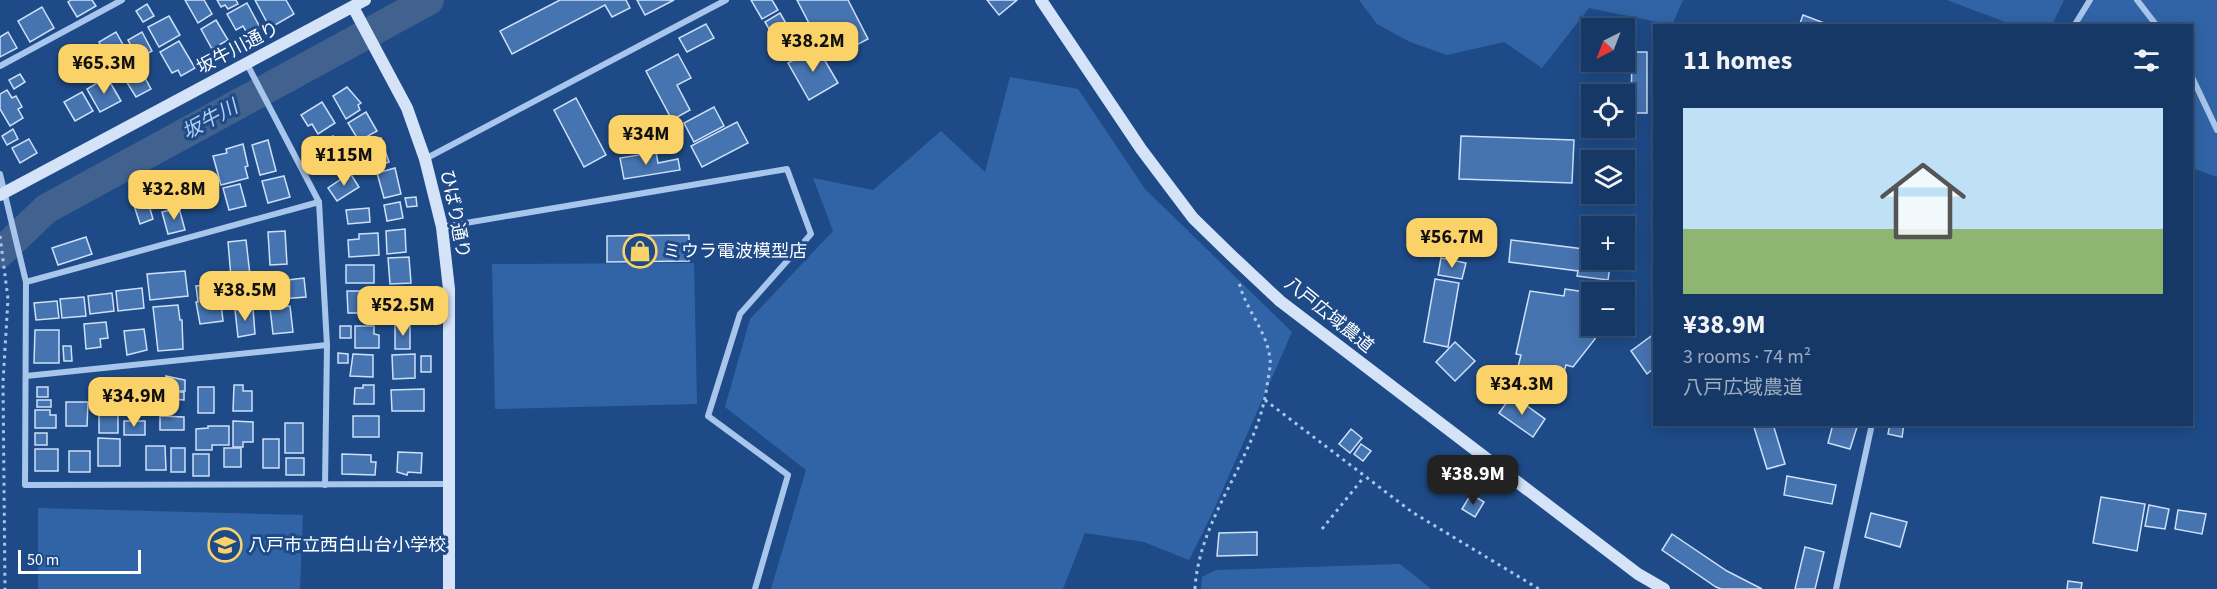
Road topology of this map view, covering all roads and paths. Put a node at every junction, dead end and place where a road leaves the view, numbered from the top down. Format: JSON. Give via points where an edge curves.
{"nodes":[{"id":1,"x":122,"y":0,"type":"edge"},
{"id":2,"x":365,"y":0,"type":"edge"},
{"id":3,"x":726,"y":0,"type":"edge"},
{"id":4,"x":1041,"y":0,"type":"edge"},
{"id":5,"x":2090,"y":0,"type":"edge"},
{"id":6,"x":2137,"y":0,"type":"edge"},
{"id":7,"x":351,"y":3,"type":"edge"},
{"id":8,"x":2075,"y":24,"type":"edge"},
{"id":9,"x":2155,"y":24,"type":"edge"},
{"id":10,"x":247,"y":64,"type":"junction"},
{"id":11,"x":0,"y":66,"type":"edge"},
{"id":12,"x":2193,"y":79,"type":"edge"},
{"id":13,"x":2217,"y":130,"type":"edge"},
{"id":14,"x":426,"y":159,"type":"junction"},
{"id":15,"x":0,"y":174,"type":"edge"},
{"id":16,"x":3,"y":194,"type":"edge"},
{"id":17,"x":319,"y":202,"type":"junction"},
{"id":18,"x":442,"y":227,"type":"junction"},
{"id":19,"x":0,"y":237,"type":"edge"},
{"id":20,"x":1232,"y":256,"type":"junction"},
{"id":21,"x":26,"y":282,"type":"junction"},
{"id":22,"x":327,"y":345,"type":"junction"},
{"id":23,"x":26,"y":376,"type":"junction"},
{"id":24,"x":1265,"y":400,"type":"junction"},
{"id":25,"x":1872,"y":426,"type":"edge"},
{"id":26,"x":1365,"y":477,"type":"junction"},
{"id":27,"x":448,"y":484,"type":"junction"},
{"id":28,"x":325,"y":485,"type":"junction"},
{"id":29,"x":1322,"y":529,"type":"dead end"},
{"id":30,"x":5,"y":589,"type":"edge"},
{"id":31,"x":448,"y":589,"type":"edge"},
{"id":32,"x":755,"y":589,"type":"edge"},
{"id":33,"x":1195,"y":589,"type":"edge"},
{"id":34,"x":1539,"y":589,"type":"edge"},
{"id":35,"x":1665,"y":589,"type":"edge"},
{"id":36,"x":1836,"y":589,"type":"edge"}],
"edges":[{"from":1,"to":11,"type":"street"},
{"from":2,"to":7,"type":"street","name":"坂牛川通り"},
{"from":3,"to":14,"type":"street"},
{"from":4,"to":20,"type":"street","name":"八戸広域農道","via":[[1147,157],[1193,218]]},
{"from":5,"to":8,"type":"street"},
{"from":6,"to":9,"type":"street"},
{"from":7,"to":10,"type":"street","name":"坂牛川通り"},
{"from":7,"to":14,"type":"street","name":"ひばり通り","via":[[407,108]]},
{"from":10,"to":16,"type":"street","name":"坂牛川通り"},
{"from":10,"to":17,"type":"street"},
{"from":12,"to":13,"type":"street"},
{"from":14,"to":18,"type":"street","name":"ひばり通り"},
{"from":15,"to":16,"type":"street"},
{"from":16,"to":21,"type":"street"},
{"from":17,"to":21,"type":"street"},
{"from":17,"to":22,"type":"street"},
{"from":18,"to":27,"type":"street","name":"ひばり通り","via":[[449,289]]},
{"from":18,"to":32,"type":"street","via":[[787,169],[811,234],[740,314],[708,417],[788,475]]},
{"from":19,"to":30,"type":"path","via":[[8,298],[3,382]]},
{"from":20,"to":24,"type":"path","via":[[1241,293],[1263,328],[1270,360]]},
{"from":20,"to":35,"type":"street","name":"八戸広域農道","via":[[1280,301],[1374,374],[1638,573]]},
{"from":21,"to":23,"type":"street"},
{"from":22,"to":23,"type":"street"},
{"from":22,"to":28,"type":"street"},
{"from":23,"to":28,"type":"street","via":[[25,485]]},
{"from":24,"to":26,"type":"path"},
{"from":24,"to":33,"type":"path","via":[[1254,435],[1208,535],[1197,566]]},
{"from":25,"to":36,"type":"street"},
{"from":26,"to":29,"type":"path"},
{"from":26,"to":34,"type":"path","via":[[1412,512]]},
{"from":27,"to":28,"type":"street"},
{"from":27,"to":31,"type":"street","name":"ひばり通り"}]}
